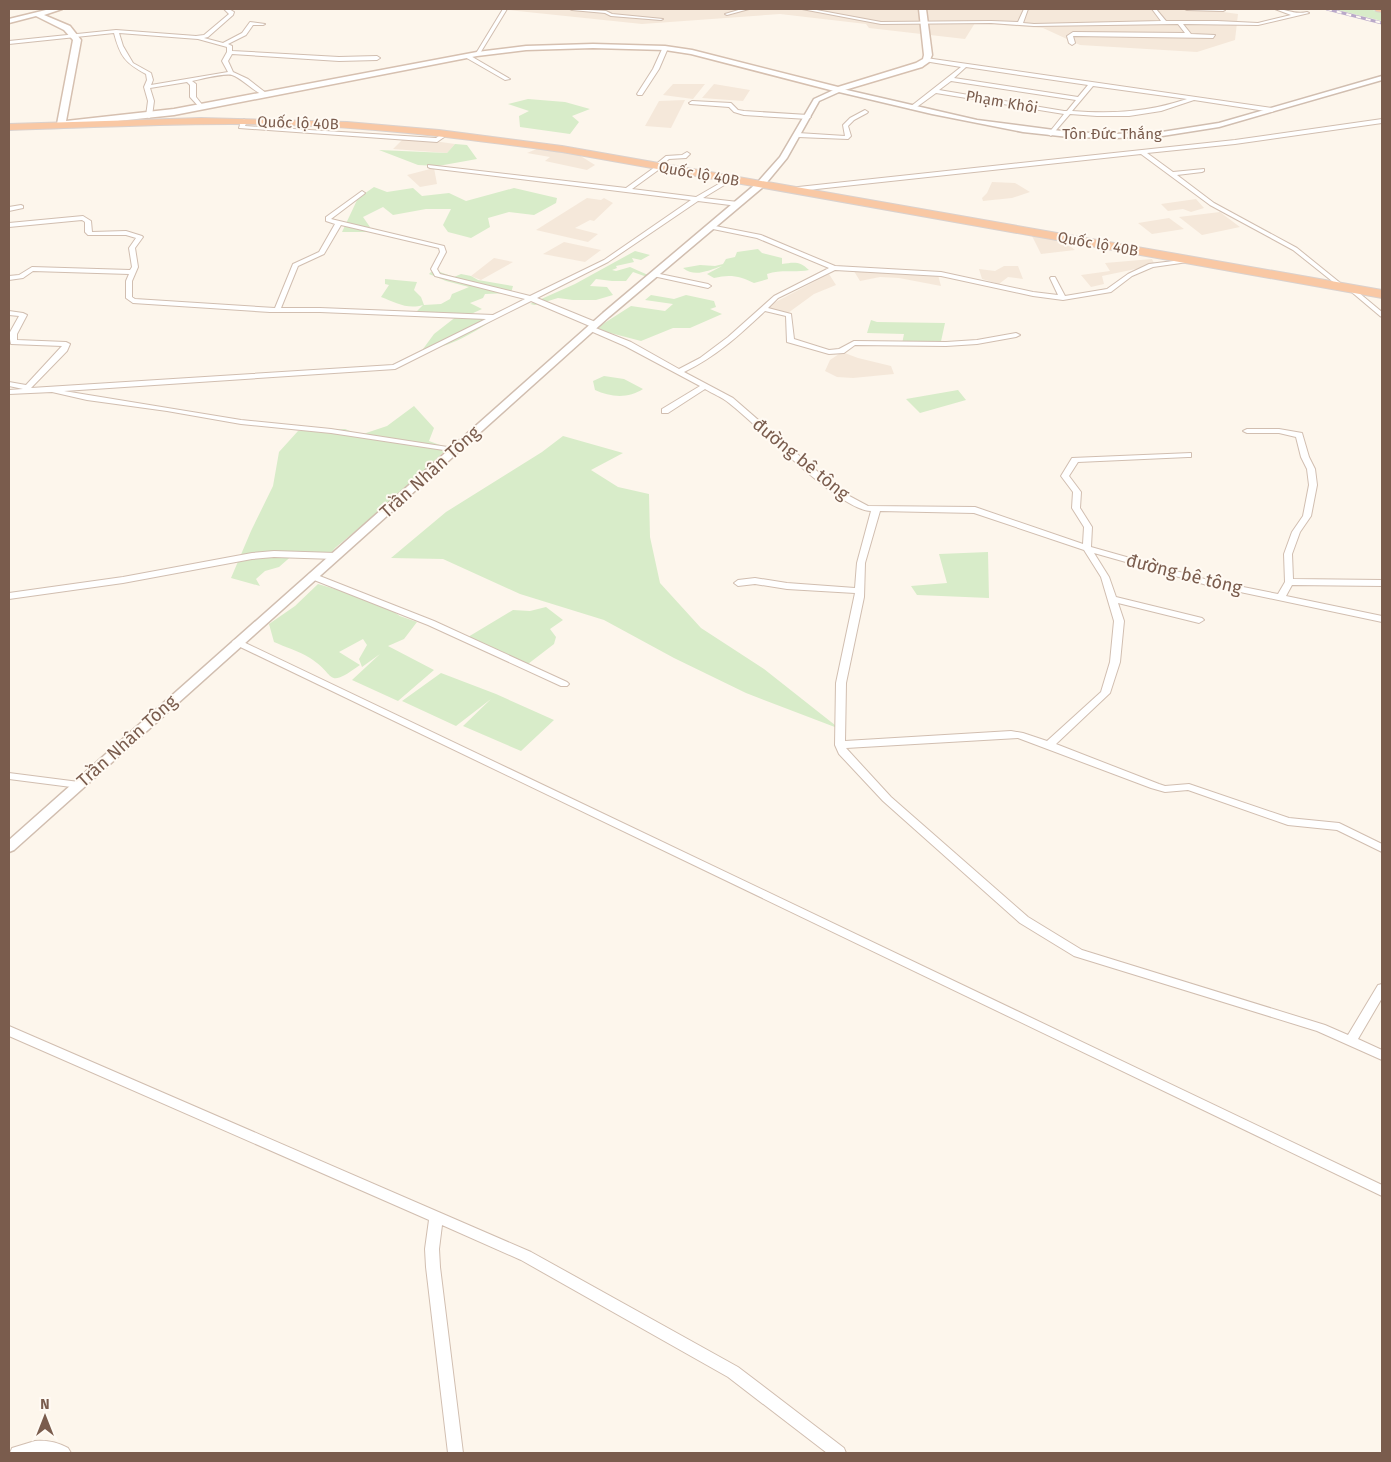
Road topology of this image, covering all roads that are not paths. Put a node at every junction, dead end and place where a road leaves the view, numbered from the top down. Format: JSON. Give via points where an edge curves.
{"nodes":[{"id":1,"x":58,"y":9,"type":"edge"},
{"id":2,"x":226,"y":9,"type":"edge"},
{"id":3,"x":506,"y":9,"type":"edge"},
{"id":4,"x":572,"y":9,"type":"edge"},
{"id":5,"x":747,"y":9,"type":"edge"},
{"id":6,"x":804,"y":9,"type":"edge"},
{"id":7,"x":922,"y":9,"type":"edge"},
{"id":8,"x":1026,"y":9,"type":"edge"},
{"id":9,"x":1154,"y":9,"type":"edge"},
{"id":10,"x":1187,"y":9,"type":"edge"},
{"id":11,"x":1278,"y":9,"type":"edge"},
{"id":12,"x":1223,"y":10,"type":"dead end"},
{"id":13,"x":651,"y":12,"type":"dead end"},
{"id":14,"x":1307,"y":13,"type":"dead end"},
{"id":15,"x":37,"y":14,"type":"junction"},
{"id":16,"x":727,"y":14,"type":"dead end"},
{"id":17,"x":1298,"y":15,"type":"junction"},
{"id":18,"x":645,"y":17,"type":"junction"},
{"id":19,"x":661,"y":19,"type":"dead end"},
{"id":20,"x":9,"y":21,"type":"edge"},
{"id":21,"x":1164,"y":22,"type":"junction"},
{"id":22,"x":1178,"y":22,"type":"junction"},
{"id":23,"x":925,"y":23,"type":"junction"},
{"id":24,"x":1119,"y":23,"type":"junction"},
{"id":25,"x":263,"y":24,"type":"dead end"},
{"id":26,"x":1020,"y":24,"type":"junction"},
{"id":27,"x":116,"y":31,"type":"junction"},
{"id":28,"x":1126,"y":34,"type":"junction"},
{"id":29,"x":73,"y":35,"type":"junction"},
{"id":30,"x":1187,"y":35,"type":"junction"},
{"id":31,"x":1213,"y":36,"type":"dead end"},
{"id":32,"x":196,"y":38,"type":"junction"},
{"id":33,"x":9,"y":43,"type":"edge"},
{"id":34,"x":1072,"y":43,"type":"dead end"},
{"id":35,"x":225,"y":44,"type":"junction"},
{"id":36,"x":666,"y":48,"type":"junction"},
{"id":37,"x":230,"y":52,"type":"junction"},
{"id":38,"x":477,"y":54,"type":"junction"},
{"id":39,"x":467,"y":56,"type":"junction"},
{"id":40,"x":377,"y":58,"type":"dead end"},
{"id":41,"x":926,"y":60,"type":"junction"},
{"id":42,"x":965,"y":66,"type":"junction"},
{"id":43,"x":231,"y":73,"type":"junction"},
{"id":44,"x":1382,"y":78,"type":"edge"},
{"id":45,"x":507,"y":79,"type":"dead end"},
{"id":46,"x":950,"y":79,"type":"junction"},
{"id":47,"x":189,"y":81,"type":"junction"},
{"id":48,"x":1091,"y":85,"type":"junction"},
{"id":49,"x":147,"y":87,"type":"junction"},
{"id":50,"x":838,"y":90,"type":"junction"},
{"id":51,"x":936,"y":91,"type":"junction"},
{"id":52,"x":264,"y":94,"type":"junction"},
{"id":53,"x":640,"y":94,"type":"dead end"},
{"id":54,"x":1080,"y":98,"type":"junction"},
{"id":55,"x":1192,"y":100,"type":"junction"},
{"id":56,"x":692,"y":103,"type":"dead end"},
{"id":57,"x":201,"y":107,"type":"junction"},
{"id":58,"x":912,"y":108,"type":"junction"},
{"id":59,"x":1272,"y":110,"type":"junction"},
{"id":60,"x":174,"y":112,"type":"junction"},
{"id":61,"x":865,"y":112,"type":"dead end"},
{"id":62,"x":1068,"y":112,"type":"junction"},
{"id":63,"x":149,"y":116,"type":"junction"},
{"id":64,"x":808,"y":117,"type":"junction"},
{"id":65,"x":1382,"y":121,"type":"edge"},
{"id":66,"x":180,"y":122,"type":"junction"},
{"id":67,"x":61,"y":124,"type":"junction"},
{"id":68,"x":9,"y":127,"type":"edge"},
{"id":69,"x":1051,"y":134,"type":"junction"},
{"id":70,"x":798,"y":135,"type":"junction"},
{"id":71,"x":1142,"y":152,"type":"junction"},
{"id":72,"x":687,"y":154,"type":"dead end"},
{"id":73,"x":430,"y":166,"type":"dead end"},
{"id":74,"x":658,"y":167,"type":"junction"},
{"id":75,"x":1202,"y":170,"type":"dead end"},
{"id":76,"x":1173,"y":174,"type":"junction"},
{"id":77,"x":729,"y":180,"type":"junction"},
{"id":78,"x":760,"y":185,"type":"junction"},
{"id":79,"x":788,"y":190,"type":"junction"},
{"id":80,"x":626,"y":191,"type":"junction"},
{"id":81,"x":362,"y":193,"type":"dead end"},
{"id":82,"x":696,"y":199,"type":"junction"},
{"id":83,"x":738,"y":204,"type":"junction"},
{"id":84,"x":21,"y":207,"type":"dead end"},
{"id":85,"x":9,"y":208,"type":"edge"},
{"id":86,"x":339,"y":223,"type":"junction"},
{"id":87,"x":9,"y":225,"type":"edge"},
{"id":88,"x":710,"y":227,"type":"junction"},
{"id":89,"x":1189,"y":260,"type":"junction"},
{"id":90,"x":834,"y":268,"type":"junction"},
{"id":91,"x":132,"y":272,"type":"junction"},
{"id":92,"x":655,"y":275,"type":"junction"},
{"id":93,"x":9,"y":278,"type":"edge"},
{"id":94,"x":1053,"y":278,"type":"dead end"},
{"id":95,"x":708,"y":286,"type":"dead end"},
{"id":96,"x":1346,"y":288,"type":"junction"},
{"id":97,"x":1382,"y":294,"type":"edge"},
{"id":98,"x":1063,"y":298,"type":"junction"},
{"id":99,"x":532,"y":299,"type":"junction"},
{"id":100,"x":278,"y":309,"type":"junction"},
{"id":101,"x":763,"y":309,"type":"junction"},
{"id":102,"x":9,"y":313,"type":"edge"},
{"id":103,"x":1382,"y":315,"type":"edge"},
{"id":104,"x":495,"y":317,"type":"junction"},
{"id":105,"x":593,"y":327,"type":"junction"},
{"id":106,"x":1016,"y":335,"type":"dead end"},
{"id":107,"x":678,"y":372,"type":"junction"},
{"id":108,"x":9,"y":384,"type":"edge"},
{"id":109,"x":28,"y":387,"type":"junction"},
{"id":110,"x":704,"y":387,"type":"junction"},
{"id":111,"x":42,"y":389,"type":"junction"},
{"id":112,"x":9,"y":392,"type":"edge"},
{"id":113,"x":665,"y":411,"type":"dead end"},
{"id":114,"x":1247,"y":431,"type":"dead end"},
{"id":115,"x":454,"y":450,"type":"junction"},
{"id":116,"x":1188,"y":454,"type":"dead end"},
{"id":117,"x":876,"y":509,"type":"junction"},
{"id":118,"x":1087,"y":548,"type":"junction"},
{"id":119,"x":335,"y":556,"type":"junction"},
{"id":120,"x":312,"y":576,"type":"junction"},
{"id":121,"x":1289,"y":582,"type":"junction"},
{"id":122,"x":738,"y":583,"type":"dead end"},
{"id":123,"x":1382,"y":583,"type":"edge"},
{"id":124,"x":860,"y":591,"type":"junction"},
{"id":125,"x":9,"y":596,"type":"edge"},
{"id":126,"x":1281,"y":596,"type":"junction"},
{"id":127,"x":1113,"y":598,"type":"junction"},
{"id":128,"x":1382,"y":619,"type":"edge"},
{"id":129,"x":1199,"y":620,"type":"dead end"},
{"id":130,"x":237,"y":642,"type":"junction"},
{"id":131,"x":564,"y":684,"type":"dead end"},
{"id":132,"x":840,"y":745,"type":"junction"},
{"id":133,"x":1049,"y":745,"type":"junction"},
{"id":134,"x":9,"y":776,"type":"edge"},
{"id":135,"x":79,"y":784,"type":"junction"},
{"id":136,"x":9,"y":847,"type":"edge"},
{"id":137,"x":1382,"y":848,"type":"edge"},
{"id":138,"x":1382,"y":988,"type":"edge"},
{"id":139,"x":9,"y":1031,"type":"edge"},
{"id":140,"x":1351,"y":1041,"type":"junction"},
{"id":141,"x":1382,"y":1055,"type":"edge"},
{"id":142,"x":1382,"y":1191,"type":"edge"},
{"id":143,"x":436,"y":1217,"type":"junction"},
{"id":144,"x":18,"y":1453,"type":"edge"},
{"id":145,"x":63,"y":1453,"type":"edge"},
{"id":146,"x":455,"y":1453,"type":"edge"},
{"id":147,"x":839,"y":1453,"type":"edge"}],
"edges":[{"from":1,"to":15,"type":"main road"},
{"from":2,"to":32,"type":"street","via":[[232,13],[228,18],[206,36]]},
{"from":3,"to":38,"type":"street"},
{"from":4,"to":18,"type":"street"},
{"from":5,"to":16,"type":"street"},
{"from":6,"to":23,"type":"street","via":[[871,21]]},
{"from":7,"to":23,"type":"main road"},
{"from":8,"to":26,"type":"street"},
{"from":9,"to":21,"type":"street"},
{"from":10,"to":12,"type":"street"},
{"from":11,"to":17,"type":"street"},
{"from":13,"to":18,"type":"street"},
{"from":14,"to":17,"type":"street"},
{"from":15,"to":20,"type":"main road"},
{"from":15,"to":29,"type":"main road","via":[[67,28]]},
{"from":17,"to":22,"type":"street","via":[[1258,24]]},
{"from":18,"to":19,"type":"street"},
{"from":21,"to":22,"type":"street"},
{"from":21,"to":24,"type":"street"},
{"from":22,"to":30,"type":"street","via":[[1189,33]]},
{"from":23,"to":26,"type":"street"},
{"from":23,"to":41,"type":"main road"},
{"from":24,"to":26,"type":"street"},
{"from":24,"to":28,"type":"street"},
{"from":25,"to":35,"type":"street","via":[[252,23],[244,34]]},
{"from":27,"to":29,"type":"street"},
{"from":27,"to":32,"type":"street"},
{"from":27,"to":49,"type":"street","via":[[120,46],[131,64],[148,73]]},
{"from":28,"to":30,"type":"street"},
{"from":28,"to":34,"type":"street","via":[[1073,34],[1070,36]]},
{"from":29,"to":33,"type":"street"},
{"from":29,"to":67,"type":"main road","via":[[77,40],[76,49]]},
{"from":30,"to":31,"type":"street"},
{"from":32,"to":35,"type":"street"},
{"from":35,"to":37,"type":"street"},
{"from":36,"to":38,"type":"main road","via":[[526,48]]},
{"from":36,"to":50,"type":"main road"},
{"from":36,"to":53,"type":"street"},
{"from":37,"to":40,"type":"street","via":[[339,59]]},
{"from":37,"to":43,"type":"street","via":[[225,61]]},
{"from":38,"to":39,"type":"main road"},
{"from":39,"to":45,"type":"street"},
{"from":39,"to":52,"type":"main road"},
{"from":41,"to":42,"type":"street"},
{"from":41,"to":50,"type":"main road"},
{"from":42,"to":46,"type":"street"},
{"from":42,"to":48,"type":"street"},
{"from":43,"to":47,"type":"street"},
{"from":43,"to":52,"type":"street"},
{"from":44,"to":59,"type":"street","name":"Tôn Đức Thắng"},
{"from":46,"to":51,"type":"street"},
{"from":46,"to":54,"type":"street"},
{"from":47,"to":49,"type":"street"},
{"from":47,"to":57,"type":"street","via":[[193,84],[194,99]]},
{"from":48,"to":54,"type":"street"},
{"from":48,"to":55,"type":"street"},
{"from":49,"to":63,"type":"street","via":[[151,102]]},
{"from":50,"to":58,"type":"street","name":"Tôn Đức Thắng"},
{"from":50,"to":64,"type":"street","name":"Trần Nhân Tông","via":[[816,100]]},
{"from":51,"to":58,"type":"street"},
{"from":51,"to":62,"type":"street","name":"Phạm Khôi"},
{"from":52,"to":57,"type":"main road"},
{"from":54,"to":62,"type":"street"},
{"from":55,"to":59,"type":"street"},
{"from":55,"to":62,"type":"street","name":"Phạm Khôi","via":[[1172,108],[1138,112],[1097,115]]},
{"from":56,"to":64,"type":"street","via":[[730,105],[744,113]]},
{"from":57,"to":60,"type":"main road"},
{"from":58,"to":69,"type":"street","name":"Tôn Đức Thắng","via":[[991,126]]},
{"from":59,"to":69,"type":"street","name":"Tôn Đức Thắng","via":[[1213,127],[1162,134],[1102,137]]},
{"from":60,"to":63,"type":"main road"},
{"from":60,"to":66,"type":"main road"},
{"from":61,"to":70,"type":"street","via":[[847,122],[846,138]]},
{"from":62,"to":69,"type":"street"},
{"from":63,"to":67,"type":"main road"},
{"from":64,"to":70,"type":"street","name":"Trần Nhân Tông"},
{"from":65,"to":71,"type":"street"},
{"from":66,"to":67,"type":"highway","name":"Quốc lộ 40B"},
{"from":66,"to":74,"type":"highway","name":"Quốc lộ 40B","via":[[317,123],[447,133]]},
{"from":67,"to":68,"type":"highway","name":"Quốc lộ 40B"},
{"from":70,"to":78,"type":"street","name":"Trần Nhân Tông"},
{"from":71,"to":76,"type":"street"},
{"from":71,"to":79,"type":"street"},
{"from":72,"to":74,"type":"street","via":[[682,158],[668,157]]},
{"from":73,"to":80,"type":"street"},
{"from":74,"to":77,"type":"highway","name":"Quốc lộ 40B"},
{"from":74,"to":80,"type":"street"},
{"from":75,"to":76,"type":"street"},
{"from":76,"to":96,"type":"street","via":[[1212,204],[1296,249]]},
{"from":77,"to":78,"type":"highway","name":"Quốc lộ 40B"},
{"from":77,"to":82,"type":"street"},
{"from":78,"to":79,"type":"highway","name":"Quốc lộ 40B"},
{"from":78,"to":83,"type":"street","name":"Trần Nhân Tông"},
{"from":79,"to":89,"type":"highway","name":"Quốc lộ 40B"},
{"from":80,"to":82,"type":"street"},
{"from":81,"to":86,"type":"street","via":[[328,218]]},
{"from":82,"to":83,"type":"street"},
{"from":82,"to":99,"type":"street","via":[[606,261]]},
{"from":83,"to":88,"type":"street","name":"Trần Nhân Tông"},
{"from":84,"to":85,"type":"street"},
{"from":86,"to":99,"type":"street","name":"đường bê tông","via":[[442,247],[443,252],[434,269],[437,275]]},
{"from":86,"to":100,"type":"street","via":[[322,253],[296,265]]},
{"from":87,"to":91,"type":"street","via":[[80,218],[88,221],[90,234],[136,235],[140,237],[132,248],[135,268]]},
{"from":88,"to":90,"type":"street","via":[[759,236]]},
{"from":88,"to":92,"type":"street","name":"Trần Nhân Tông"},
{"from":89,"to":96,"type":"highway","name":"Quốc lộ 40B"},
{"from":89,"to":98,"type":"street","via":[[1151,265],[1130,275],[1109,291]]},
{"from":90,"to":98,"type":"street","via":[[941,274]]},
{"from":90,"to":101,"type":"street","via":[[782,293]]},
{"from":91,"to":93,"type":"street","via":[[32,269],[21,277]]},
{"from":91,"to":100,"type":"street","via":[[129,298],[133,301]]},
{"from":92,"to":95,"type":"street"},
{"from":92,"to":105,"type":"street","name":"Trần Nhân Tông"},
{"from":94,"to":98,"type":"street"},
{"from":96,"to":97,"type":"highway","name":"Quốc lộ 40B"},
{"from":96,"to":103,"type":"street"},
{"from":99,"to":104,"type":"street"},
{"from":99,"to":105,"type":"street","name":"đường bê tông"},
{"from":100,"to":104,"type":"street"},
{"from":101,"to":106,"type":"street","via":[[789,315],[790,340],[825,351],[841,351],[854,343],[946,344]]},
{"from":101,"to":107,"type":"street","via":[[716,350]]},
{"from":102,"to":109,"type":"street","via":[[23,315],[12,334],[14,342],[67,346]]},
{"from":104,"to":111,"type":"street","via":[[390,368]]},
{"from":105,"to":107,"type":"street","name":"đường bê tông"},
{"from":105,"to":115,"type":"street","name":"Trần Nhân Tông"},
{"from":107,"to":110,"type":"street","name":"đường bê tông"},
{"from":108,"to":109,"type":"street"},
{"from":109,"to":111,"type":"street"},
{"from":110,"to":113,"type":"street"},
{"from":110,"to":117,"type":"street","name":"đường bê tông","via":[[730,400],[837,493],[866,508]]},
{"from":111,"to":112,"type":"street"},
{"from":111,"to":115,"type":"street","via":[[241,422],[331,431]]},
{"from":114,"to":121,"type":"street","via":[[1299,435],[1310,469],[1313,485],[1307,516],[1296,532],[1288,554]]},
{"from":115,"to":119,"type":"street","name":"Trần Nhân Tông"},
{"from":116,"to":118,"type":"street","via":[[1075,460],[1065,476],[1077,492],[1076,508],[1088,527]]},
{"from":117,"to":118,"type":"street","name":"đường bê tông","via":[[975,510]]},
{"from":117,"to":124,"type":"street","via":[[861,563]]},
{"from":118,"to":126,"type":"street","name":"đường bê tông","via":[[1207,582]]},
{"from":118,"to":127,"type":"street","via":[[1105,577]]},
{"from":119,"to":120,"type":"street","name":"Trần Nhân Tông"},
{"from":119,"to":125,"type":"street","via":[[252,556]]},
{"from":120,"to":130,"type":"street","name":"Trần Nhân Tông"},
{"from":120,"to":131,"type":"street","via":[[431,623]]},
{"from":121,"to":123,"type":"street"},
{"from":121,"to":126,"type":"street"},
{"from":122,"to":124,"type":"street","via":[[755,581]]},
{"from":124,"to":132,"type":"street","via":[[841,683]]},
{"from":126,"to":128,"type":"street","name":"đường bê tông"},
{"from":127,"to":129,"type":"street"},
{"from":127,"to":133,"type":"street","via":[[1119,621],[1115,662],[1105,694]]},
{"from":130,"to":135,"type":"street","name":"Trần Nhân Tông"},
{"from":130,"to":142,"type":"street"},
{"from":132,"to":133,"type":"street","via":[[1011,734]]},
{"from":132,"to":140,"type":"street","via":[[888,799],[1024,920],[1078,954],[1321,1028]]},
{"from":133,"to":137,"type":"street","via":[[1155,786],[1165,789],[1190,787],[1288,821],[1339,827]]},
{"from":134,"to":135,"type":"street"},
{"from":135,"to":136,"type":"street","name":"Trần Nhân Tông"},
{"from":138,"to":140,"type":"street"},
{"from":139,"to":143,"type":"street"},
{"from":140,"to":141,"type":"street"},
{"from":143,"to":146,"type":"street","via":[[433,1267]]},
{"from":143,"to":147,"type":"street","via":[[526,1256],[734,1372]]},
{"from":144,"to":145,"type":"street","via":[[39,1447]]}]}
